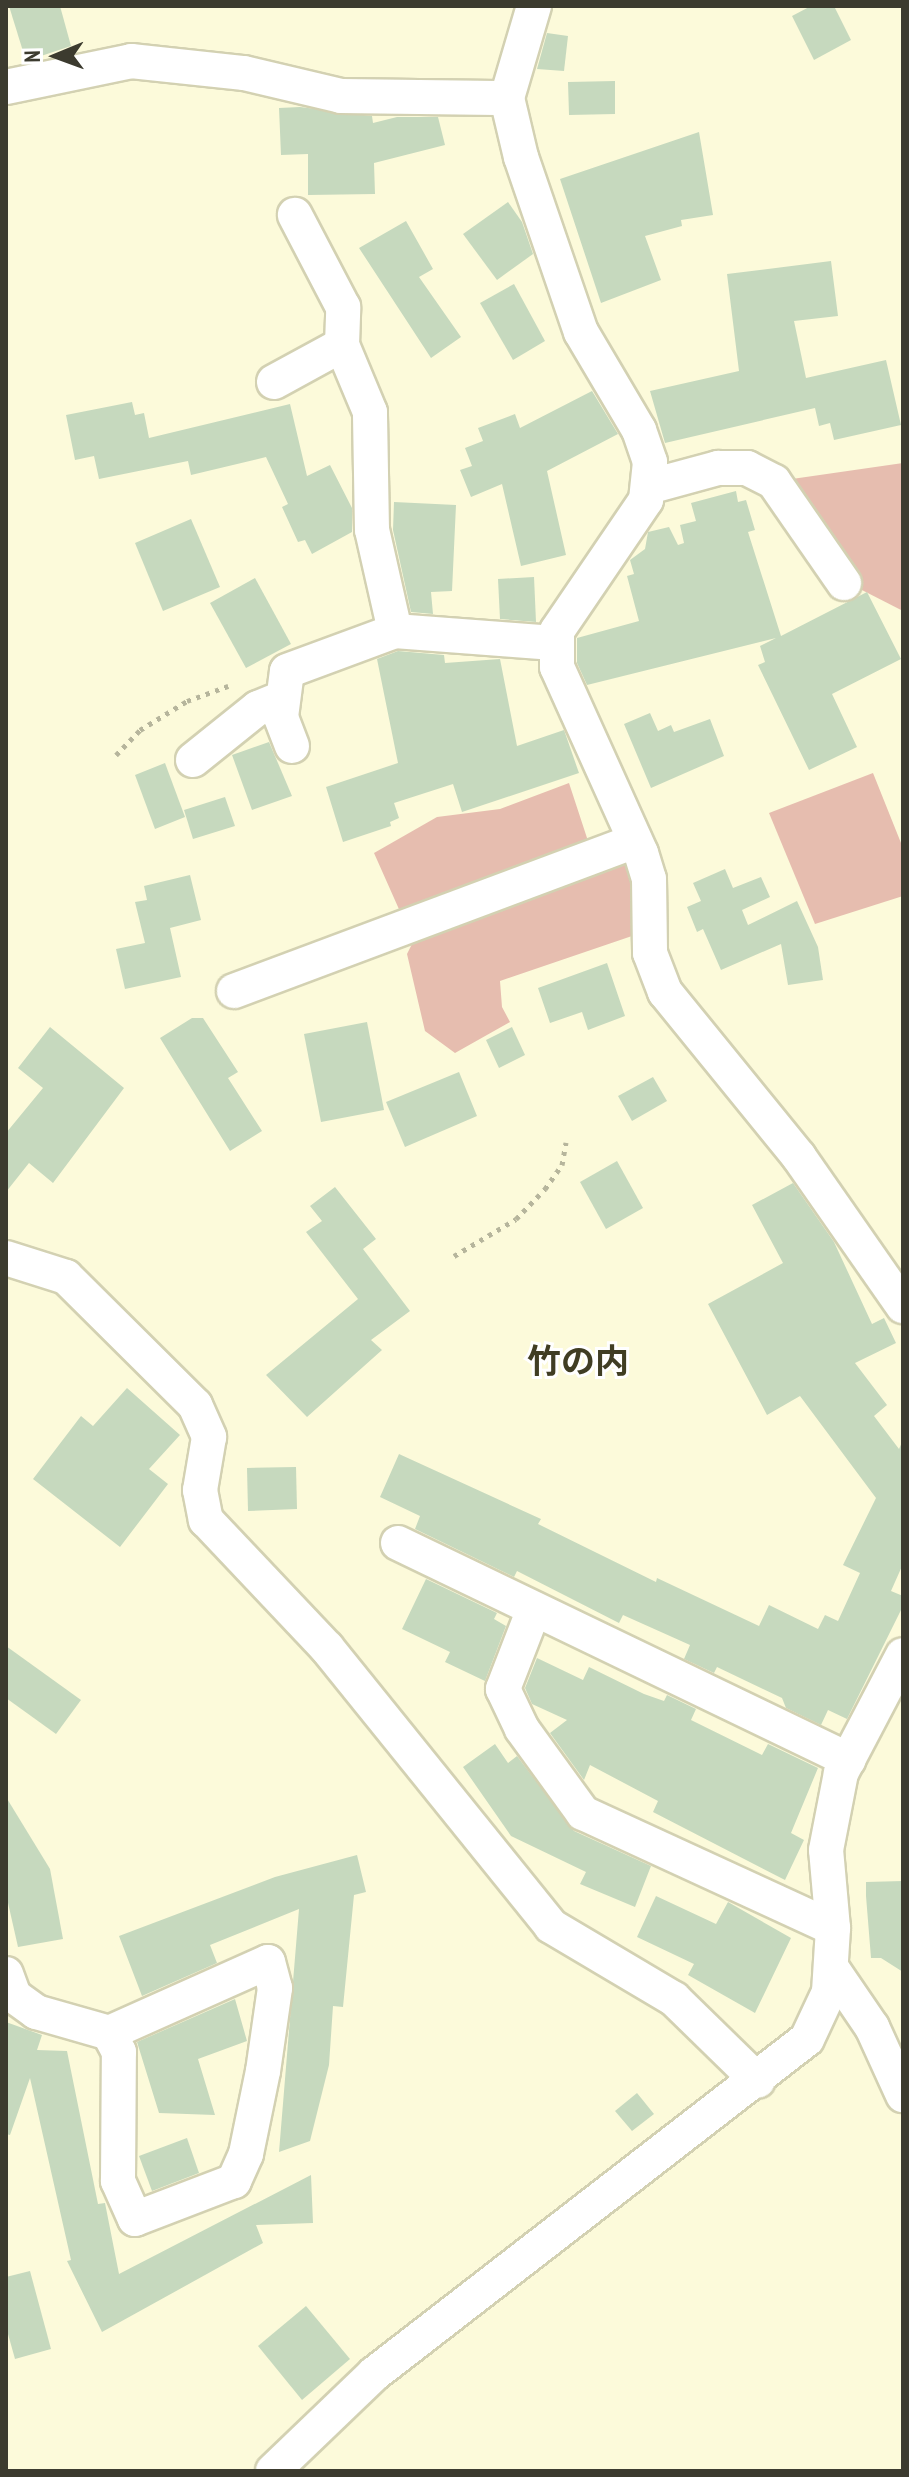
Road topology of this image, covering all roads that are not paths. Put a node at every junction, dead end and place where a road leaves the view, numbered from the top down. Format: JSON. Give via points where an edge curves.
{"nodes":[{"id":1,"x":534,"y":6,"type":"edge"},
{"id":2,"x":6,"y":87,"type":"edge"},
{"id":3,"x":507,"y":98,"type":"junction"},
{"id":4,"x":295,"y":215,"type":"dead end"},
{"id":5,"x":342,"y":345,"type":"junction"},
{"id":6,"x":274,"y":382,"type":"dead end"},
{"id":7,"x":648,"y":487,"type":"junction"},
{"id":8,"x":844,"y":583,"type":"dead end"},
{"id":9,"x":395,"y":631,"type":"junction"},
{"id":10,"x":554,"y":643,"type":"junction"},
{"id":11,"x":283,"y":698,"type":"junction"},
{"id":12,"x":292,"y":746,"type":"dead end"},
{"id":13,"x":193,"y":760,"type":"dead end"},
{"id":14,"x":635,"y":841,"type":"junction"},
{"id":15,"x":234,"y":991,"type":"dead end"},
{"id":16,"x":6,"y":1258,"type":"edge"},
{"id":17,"x":903,"y":1306,"type":"edge"},
{"id":18,"x":398,"y":1543,"type":"dead end"},
{"id":19,"x":534,"y":1609,"type":"junction"},
{"id":20,"x":903,"y":1655,"type":"edge"},
{"id":21,"x":848,"y":1760,"type":"junction"},
{"id":22,"x":833,"y":1928,"type":"junction"},
{"id":23,"x":831,"y":1967,"type":"junction"},
{"id":24,"x":6,"y":1974,"type":"edge"},
{"id":25,"x":109,"y":2033,"type":"junction"},
{"id":26,"x":893,"y":2046,"type":"edge"},
{"id":27,"x":758,"y":2081,"type":"junction"},
{"id":28,"x":903,"y":2095,"type":"edge"},
{"id":29,"x":273,"y":2471,"type":"edge"}],
"edges":[{"from":1,"to":3,"type":"street"},
{"from":2,"to":3,"type":"street","via":[[131,61],[244,73],[341,96]]},
{"from":3,"to":7,"type":"street","via":[[521,157],[581,332],[639,430],[650,462]]},
{"from":4,"to":5,"type":"street","via":[[343,307]]},
{"from":5,"to":6,"type":"street"},
{"from":5,"to":9,"type":"street","via":[[370,412],[372,530]]},
{"from":7,"to":8,"type":"street","via":[[718,468],[747,468],[774,482]]},
{"from":7,"to":10,"type":"street","via":[[646,500]]},
{"from":9,"to":10,"type":"street"},
{"from":9,"to":11,"type":"street","via":[[287,671]]},
{"from":10,"to":14,"type":"street","via":[[557,667]]},
{"from":11,"to":12,"type":"street","via":[[281,717]]},
{"from":11,"to":13,"type":"street","via":[[258,708]]},
{"from":14,"to":15,"type":"street"},
{"from":14,"to":17,"type":"street","via":[[649,879],[650,953],[665,992],[799,1157]]},
{"from":16,"to":27,"type":"street","via":[[66,1277],[195,1405],[209,1437],[200,1490],[206,1520],[327,1648],[551,1926],[674,1999]]},
{"from":18,"to":19,"type":"street"},
{"from":19,"to":21,"type":"street"},
{"from":19,"to":22,"type":"street","via":[[503,1689],[522,1729],[583,1813]]},
{"from":20,"to":21,"type":"street"},
{"from":21,"to":22,"type":"street","via":[[826,1850]]},
{"from":22,"to":23,"type":"street"},
{"from":23,"to":26,"type":"street"},
{"from":23,"to":27,"type":"street","via":[[829,1992],[807,2039]]},
{"from":24,"to":25,"type":"street","via":[[14,1996],[36,2012]]},
{"from":25,"to":25,"type":"street","via":[[268,1962],[275,1988],[263,2071],[246,2154],[234,2181],[135,2219],[118,2181],[119,2052]]},
{"from":26,"to":28,"type":"street"},
{"from":27,"to":29,"type":"street","via":[[374,2374]]}]}
